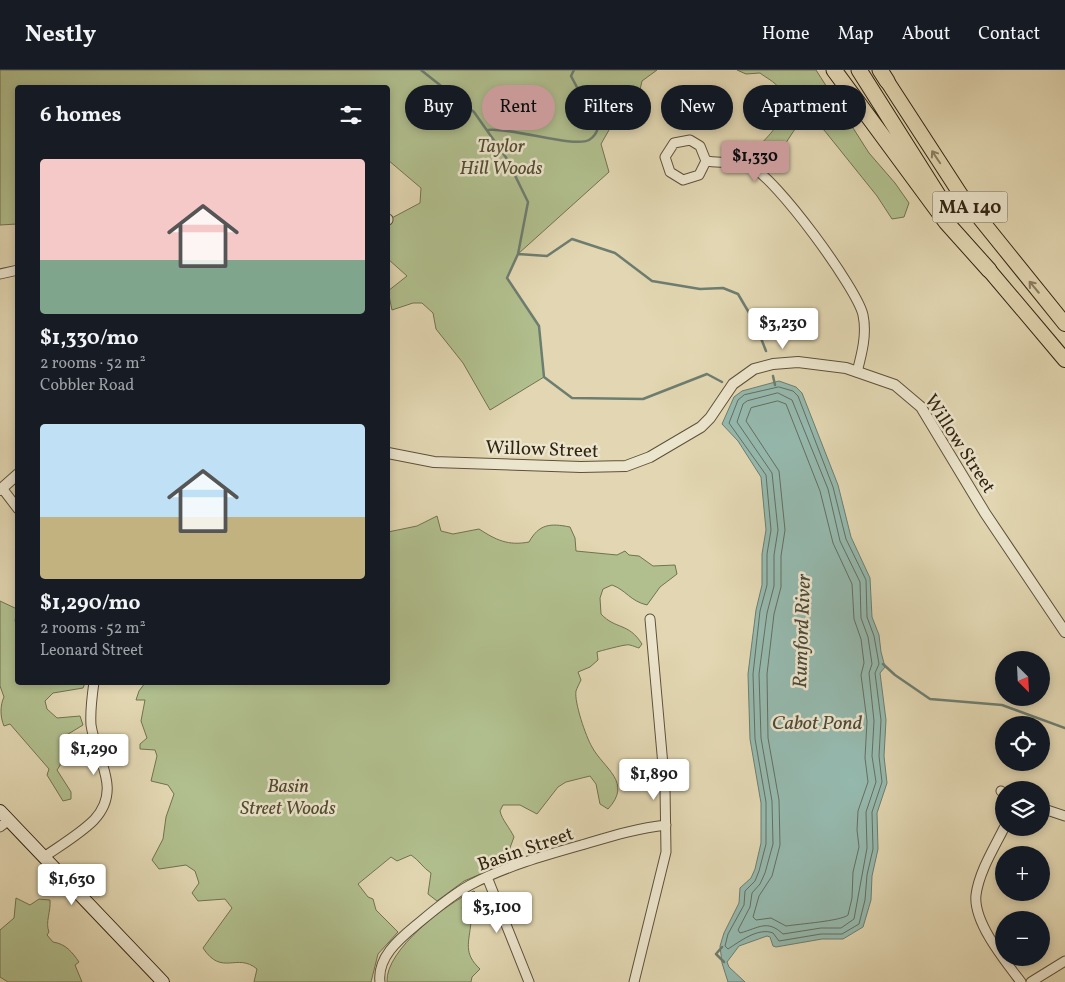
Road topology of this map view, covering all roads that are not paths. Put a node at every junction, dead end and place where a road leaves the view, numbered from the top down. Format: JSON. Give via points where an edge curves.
{"nodes":[{"id":1,"x":834,"y":70,"type":"edge"},
{"id":2,"x":859,"y":70,"type":"edge"},
{"id":3,"x":883,"y":74,"type":"edge"},
{"id":4,"x":706,"y":161,"type":"junction"},
{"id":5,"x":989,"y":270,"type":"junction"},
{"id":6,"x":15,"y":271,"type":"edge"},
{"id":7,"x":0,"y":274,"type":"edge"},
{"id":8,"x":1065,"y":324,"type":"edge"},
{"id":9,"x":1065,"y":360,"type":"edge"},
{"id":10,"x":857,"y":372,"type":"junction"},
{"id":11,"x":390,"y":454,"type":"edge"},
{"id":12,"x":15,"y":477,"type":"edge"},
{"id":13,"x":1,"y":489,"type":"edge"},
{"id":14,"x":15,"y":505,"type":"edge"},
{"id":15,"x":650,"y":619,"type":"dead end"},
{"id":16,"x":1065,"y":632,"type":"edge"},
{"id":17,"x":94,"y":685,"type":"edge"},
{"id":18,"x":1050,"y":811,"type":"edge"},
{"id":19,"x":1065,"y":816,"type":"edge"},
{"id":20,"x":3,"y":819,"type":"edge"},
{"id":21,"x":666,"y":824,"type":"junction"},
{"id":22,"x":1000,"y":836,"type":"edge"},
{"id":23,"x":44,"y":857,"type":"junction"},
{"id":24,"x":487,"y":877,"type":"junction"},
{"id":25,"x":1065,"y":961,"type":"edge"},
{"id":26,"x":163,"y":982,"type":"edge"},
{"id":27,"x":380,"y":982,"type":"edge"},
{"id":28,"x":529,"y":982,"type":"edge"},
{"id":29,"x":634,"y":982,"type":"edge"},
{"id":30,"x":1021,"y":982,"type":"edge"},
{"id":31,"x":1031,"y":982,"type":"edge"}],
"edges":[{"from":1,"to":5,"type":"highway","number":"MA 140","via":[[946,222]]},
{"from":2,"to":5,"type":"highway","via":[[910,154]]},
{"from":8,"to":3,"type":"highway","number":"MA 140","one_way":true,"via":[[962,196]]},
{"from":4,"to":4,"type":"street","via":[[700,146],[686,140],[671,146],[665,161],[672,175],[688,180],[701,172]]},
{"from":4,"to":10,"type":"street","via":[[752,167],[771,180],[799,216],[860,304],[865,330]]},
{"from":5,"to":9,"type":"highway","number":"MA 140"},
{"from":6,"to":7,"type":"street"},
{"from":10,"to":11,"type":"street","name":"Willow Street","via":[[805,362],[754,369],[733,384],[701,427],[650,457],[626,466],[434,462]]},
{"from":10,"to":16,"type":"street","name":"Willow Street","via":[[895,385],[921,407],[981,506]]},
{"from":12,"to":13,"type":"street"},
{"from":13,"to":14,"type":"street"},
{"from":15,"to":21,"type":"street"},
{"from":17,"to":23,"type":"street","via":[[91,725],[107,777],[107,798],[90,824]]},
{"from":18,"to":19,"type":"street"},
{"from":20,"to":23,"type":"main road"},
{"from":21,"to":24,"type":"street","name":"Basin Street","via":[[621,833]]},
{"from":21,"to":29,"type":"street","via":[[666,852]]},
{"from":22,"to":30,"type":"street","via":[[976,894],[977,908],[999,952]]},
{"from":23,"to":26,"type":"main road"},
{"from":24,"to":27,"type":"street","name":"Basin Street","via":[[452,897],[405,934],[386,954]]},
{"from":24,"to":28,"type":"street"},
{"from":25,"to":31,"type":"street"}]}
